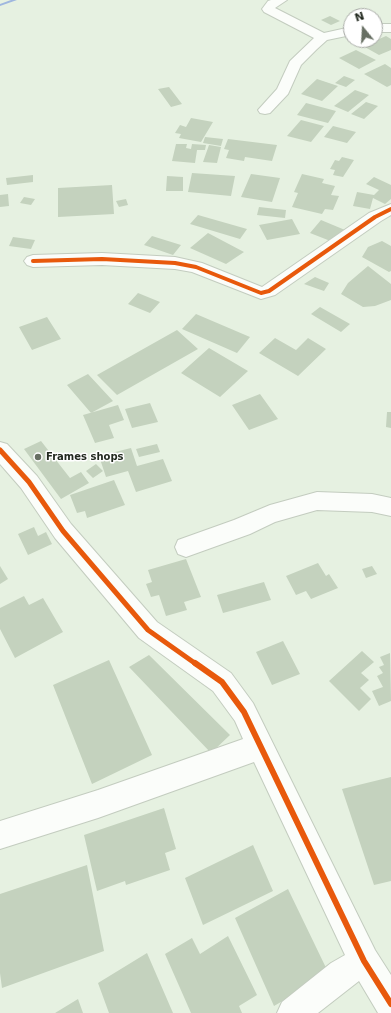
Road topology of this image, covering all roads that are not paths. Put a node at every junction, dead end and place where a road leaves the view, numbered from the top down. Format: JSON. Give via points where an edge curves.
{"nodes":[{"id":1,"x":281,"y":0,"type":"edge"},
{"id":2,"x":343,"y":33,"type":"edge"},
{"id":3,"x":323,"y":37,"type":"junction"},
{"id":4,"x":265,"y":110,"type":"dead end"},
{"id":5,"x":391,"y":208,"type":"edge"},
{"id":6,"x":33,"y":260,"type":"dead end"},
{"id":7,"x":0,"y":450,"type":"edge"},
{"id":8,"x":391,"y":507,"type":"edge"},
{"id":9,"x":186,"y":547,"type":"dead end"},
{"id":10,"x":260,"y":746,"type":"junction"},
{"id":11,"x":0,"y":835,"type":"edge"},
{"id":12,"x":364,"y":961,"type":"junction"},
{"id":13,"x":391,"y":1004,"type":"edge"},
{"id":14,"x":293,"y":1013,"type":"edge"}],
"edges":[{"from":1,"to":3,"type":"street","via":[[268,9]]},
{"from":2,"to":3,"type":"street"},
{"from":3,"to":4,"type":"street","via":[[295,64],[283,91]]},
{"from":5,"to":6,"type":"street","via":[[269,292],[261,293],[196,266],[175,263],[102,259]]},
{"from":7,"to":10,"type":"street","via":[[29,482],[63,531],[114,594],[148,630],[222,682],[244,712]]},
{"from":8,"to":9,"type":"street","via":[[372,503],[317,501],[270,514]]},
{"from":10,"to":11,"type":"street","via":[[156,785]]},
{"from":10,"to":12,"type":"street"},
{"from":12,"to":13,"type":"street"},
{"from":12,"to":14,"type":"street","via":[[342,974]]}]}
